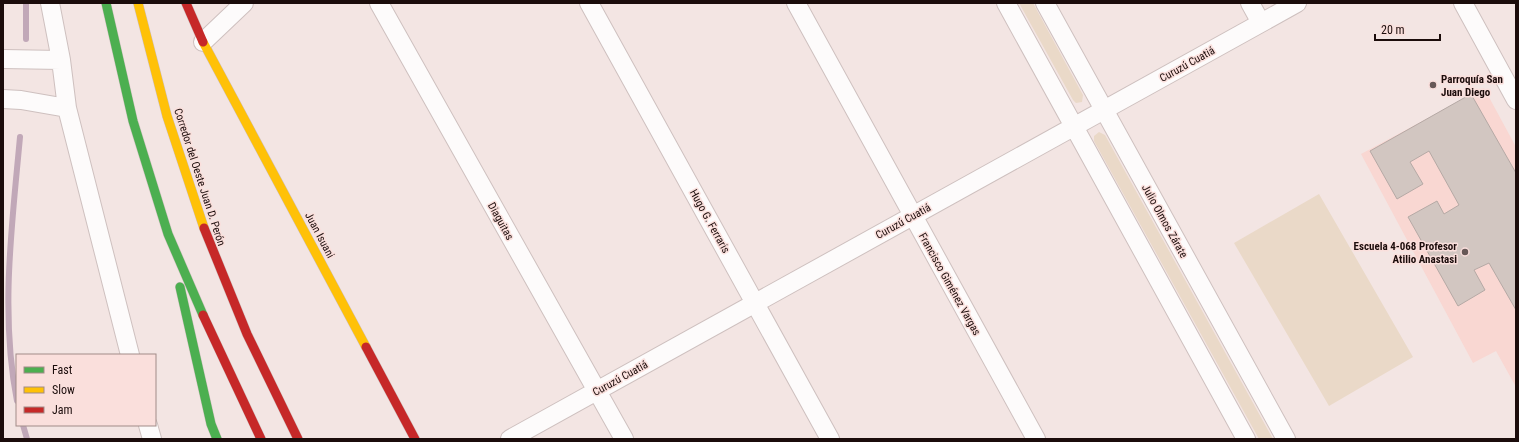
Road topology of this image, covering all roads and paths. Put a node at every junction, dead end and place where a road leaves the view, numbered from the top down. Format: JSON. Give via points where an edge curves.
{"nodes":[{"id":1,"x":50,"y":3,"type":"edge"},
{"id":2,"x":106,"y":3,"type":"edge"},
{"id":3,"x":138,"y":3,"type":"edge"},
{"id":4,"x":186,"y":3,"type":"edge"},
{"id":5,"x":244,"y":3,"type":"edge"},
{"id":6,"x":379,"y":3,"type":"edge"},
{"id":7,"x":589,"y":3,"type":"edge"},
{"id":8,"x":796,"y":3,"type":"edge"},
{"id":9,"x":1006,"y":3,"type":"edge"},
{"id":10,"x":1045,"y":3,"type":"edge"},
{"id":11,"x":1250,"y":3,"type":"edge"},
{"id":12,"x":1297,"y":3,"type":"edge"},
{"id":13,"x":1463,"y":3,"type":"edge"},
{"id":14,"x":1261,"y":23,"type":"junction"},
{"id":15,"x":204,"y":42,"type":"junction"},
{"id":16,"x":3,"y":58,"type":"edge"},
{"id":17,"x":61,"y":60,"type":"junction"},
{"id":18,"x":3,"y":99,"type":"edge"},
{"id":19,"x":1516,"y":100,"type":"edge"},
{"id":20,"x":67,"y":108,"type":"junction"},
{"id":21,"x":1104,"y":110,"type":"junction"},
{"id":22,"x":1074,"y":126,"type":"junction"},
{"id":23,"x":913,"y":216,"type":"junction"},
{"id":24,"x":168,"y":234,"type":"junction"},
{"id":25,"x":755,"y":303,"type":"junction"},
{"id":26,"x":130,"y":354,"type":"edge"},
{"id":27,"x":597,"y":391,"type":"junction"},
{"id":28,"x":148,"y":426,"type":"edge"},
{"id":29,"x":152,"y":439,"type":"edge"},
{"id":30,"x":217,"y":439,"type":"edge"},
{"id":31,"x":261,"y":439,"type":"edge"},
{"id":32,"x":298,"y":439,"type":"edge"},
{"id":33,"x":415,"y":439,"type":"edge"},
{"id":34,"x":510,"y":439,"type":"edge"},
{"id":35,"x":624,"y":439,"type":"edge"},
{"id":36,"x":830,"y":439,"type":"edge"},
{"id":37,"x":1036,"y":439,"type":"edge"},
{"id":38,"x":1246,"y":439,"type":"edge"},
{"id":39,"x":1286,"y":439,"type":"edge"}],
"edges":[{"from":1,"to":17,"type":"street"},
{"from":2,"to":24,"type":"main road","via":[[133,121]]},
{"from":3,"to":32,"type":"main road","name":"Corredor del Oeste Juan D. Perón","via":[[153,68],[193,202],[210,249],[258,361]]},
{"from":4,"to":15,"type":"main road","name":"Juan Isuani"},
{"from":5,"to":15,"type":"street"},
{"from":6,"to":27,"type":"street","name":"Diaguitas"},
{"from":7,"to":25,"type":"street","name":"Hugo G. Ferraris"},
{"from":8,"to":23,"type":"street","name":"Francisco Giménez Vargas"},
{"from":9,"to":22,"type":"street"},
{"from":10,"to":21,"type":"street","name":"Julio Olmos Zárate"},
{"from":11,"to":14,"type":"street"},
{"from":12,"to":14,"type":"street","name":"Curuzú Cuatiá"},
{"from":13,"to":19,"type":"street"},
{"from":14,"to":21,"type":"street","name":"Curuzú Cuatiá"},
{"from":15,"to":33,"type":"main road","name":"Juan Isuani"},
{"from":16,"to":17,"type":"street"},
{"from":17,"to":20,"type":"street"},
{"from":18,"to":20,"type":"street"},
{"from":20,"to":26,"type":"street"},
{"from":21,"to":22,"type":"street","name":"Curuzú Cuatiá"},
{"from":21,"to":39,"type":"street","name":"Julio Olmos Zárate"},
{"from":22,"to":23,"type":"street","name":"Curuzú Cuatiá"},
{"from":22,"to":38,"type":"street"},
{"from":23,"to":25,"type":"street","name":"Curuzú Cuatiá"},
{"from":23,"to":37,"type":"street","name":"Francisco Giménez Vargas"},
{"from":24,"to":30,"type":"main road","via":[[211,424]]},
{"from":24,"to":31,"type":"main road","via":[[213,339]]},
{"from":25,"to":27,"type":"street","name":"Curuzú Cuatiá"},
{"from":25,"to":36,"type":"street","name":"Hugo G. Ferraris"},
{"from":27,"to":34,"type":"street","name":"Curuzú Cuatiá"},
{"from":27,"to":35,"type":"street","name":"Diaguitas"},
{"from":28,"to":29,"type":"street"}]}
